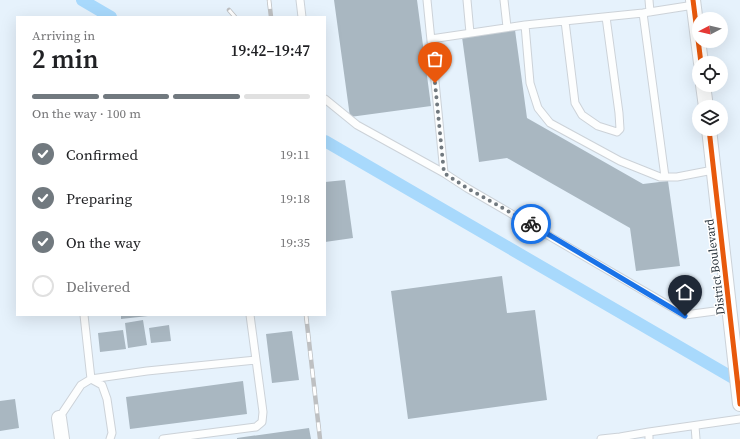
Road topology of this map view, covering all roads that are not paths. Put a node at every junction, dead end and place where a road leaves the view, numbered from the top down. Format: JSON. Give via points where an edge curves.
{"nodes":[{"id":1,"x":300,"y":0,"type":"edge"},
{"id":2,"x":427,"y":0,"type":"edge"},
{"id":3,"x":467,"y":0,"type":"edge"},
{"id":4,"x":504,"y":0,"type":"edge"},
{"id":5,"x":649,"y":0,"type":"edge"},
{"id":6,"x":694,"y":3,"type":"edge"},
{"id":7,"x":646,"y":12,"type":"junction"},
{"id":8,"x":302,"y":16,"type":"edge"},
{"id":9,"x":606,"y":17,"type":"junction"},
{"id":10,"x":565,"y":21,"type":"junction"},
{"id":11,"x":525,"y":25,"type":"junction"},
{"id":12,"x":507,"y":28,"type":"junction"},
{"id":13,"x":470,"y":33,"type":"junction"},
{"id":14,"x":431,"y":38,"type":"junction"},
{"id":15,"x":700,"y":56,"type":"edge"},
{"id":16,"x":326,"y":100,"type":"edge"},
{"id":17,"x":709,"y":136,"type":"edge"},
{"id":18,"x":713,"y":170,"type":"junction"},
{"id":19,"x":444,"y":173,"type":"junction"},
{"id":20,"x":665,"y":177,"type":"junction"},
{"id":21,"x":730,"y":309,"type":"junction"},
{"id":22,"x":84,"y":316,"type":"edge"},
{"id":23,"x":250,"y":316,"type":"edge"},
{"id":24,"x":735,"y":329,"type":"edge"},
{"id":25,"x":256,"y":360,"type":"junction"},
{"id":26,"x":91,"y":379,"type":"junction"},
{"id":27,"x":740,"y":404,"type":"edge"},
{"id":28,"x":59,"y":418,"type":"joint"},
{"id":29,"x":740,"y":419,"type":"edge"},
{"id":30,"x":695,"y":426,"type":"junction"},
{"id":31,"x":649,"y":436,"type":"edge"},
{"id":32,"x":62,"y":439,"type":"edge"},
{"id":33,"x":110,"y":439,"type":"edge"},
{"id":34,"x":163,"y":439,"type":"edge"},
{"id":35,"x":601,"y":439,"type":"edge"},
{"id":36,"x":696,"y":439,"type":"edge"}],
"edges":[{"from":1,"to":8,"type":"lane"},
{"from":2,"to":14,"type":"lane"},
{"from":3,"to":13,"type":"lane"},
{"from":4,"to":12,"type":"lane"},
{"from":5,"to":7,"type":"lane"},
{"from":6,"to":7,"type":"lane"},
{"from":6,"to":15,"type":"street"},
{"from":7,"to":9,"type":"lane"},
{"from":7,"to":20,"type":"lane"},
{"from":9,"to":10,"type":"lane"},
{"from":9,"to":10,"type":"lane","via":[[619,113],[620,129],[616,132],[598,126],[582,116],[575,103]]},
{"from":10,"to":11,"type":"lane"},
{"from":11,"to":12,"type":"lane"},
{"from":11,"to":20,"type":"lane","via":[[530,83],[538,108],[550,123],[620,161]]},
{"from":12,"to":13,"type":"lane"},
{"from":13,"to":14,"type":"lane"},
{"from":14,"to":19,"type":"lane"},
{"from":16,"to":19,"type":"lane","via":[[357,125]]},
{"from":17,"to":18,"type":"street","name":"District Boulevard"},
{"from":18,"to":20,"type":"lane"},
{"from":18,"to":21,"type":"street","name":"District Boulevard"},
{"from":19,"to":21,"type":"lane","via":[[685,316]]},
{"from":21,"to":24,"type":"street","name":"District Boulevard"},
{"from":22,"to":26,"type":"lane"},
{"from":23,"to":25,"type":"lane"},
{"from":24,"to":27,"type":"street","name":"District Boulevard"},
{"from":25,"to":26,"type":"lane"},
{"from":25,"to":34,"type":"lane","via":[[262,422],[256,427]]},
{"from":26,"to":28,"type":"lane","via":[[81,385]]},
{"from":26,"to":33,"type":"lane","via":[[102,385],[107,399],[112,433]]},
{"from":28,"to":32,"type":"street"},
{"from":29,"to":30,"type":"lane"},
{"from":30,"to":31,"type":"lane"},
{"from":30,"to":36,"type":"lane"},
{"from":31,"to":35,"type":"lane"}]}
